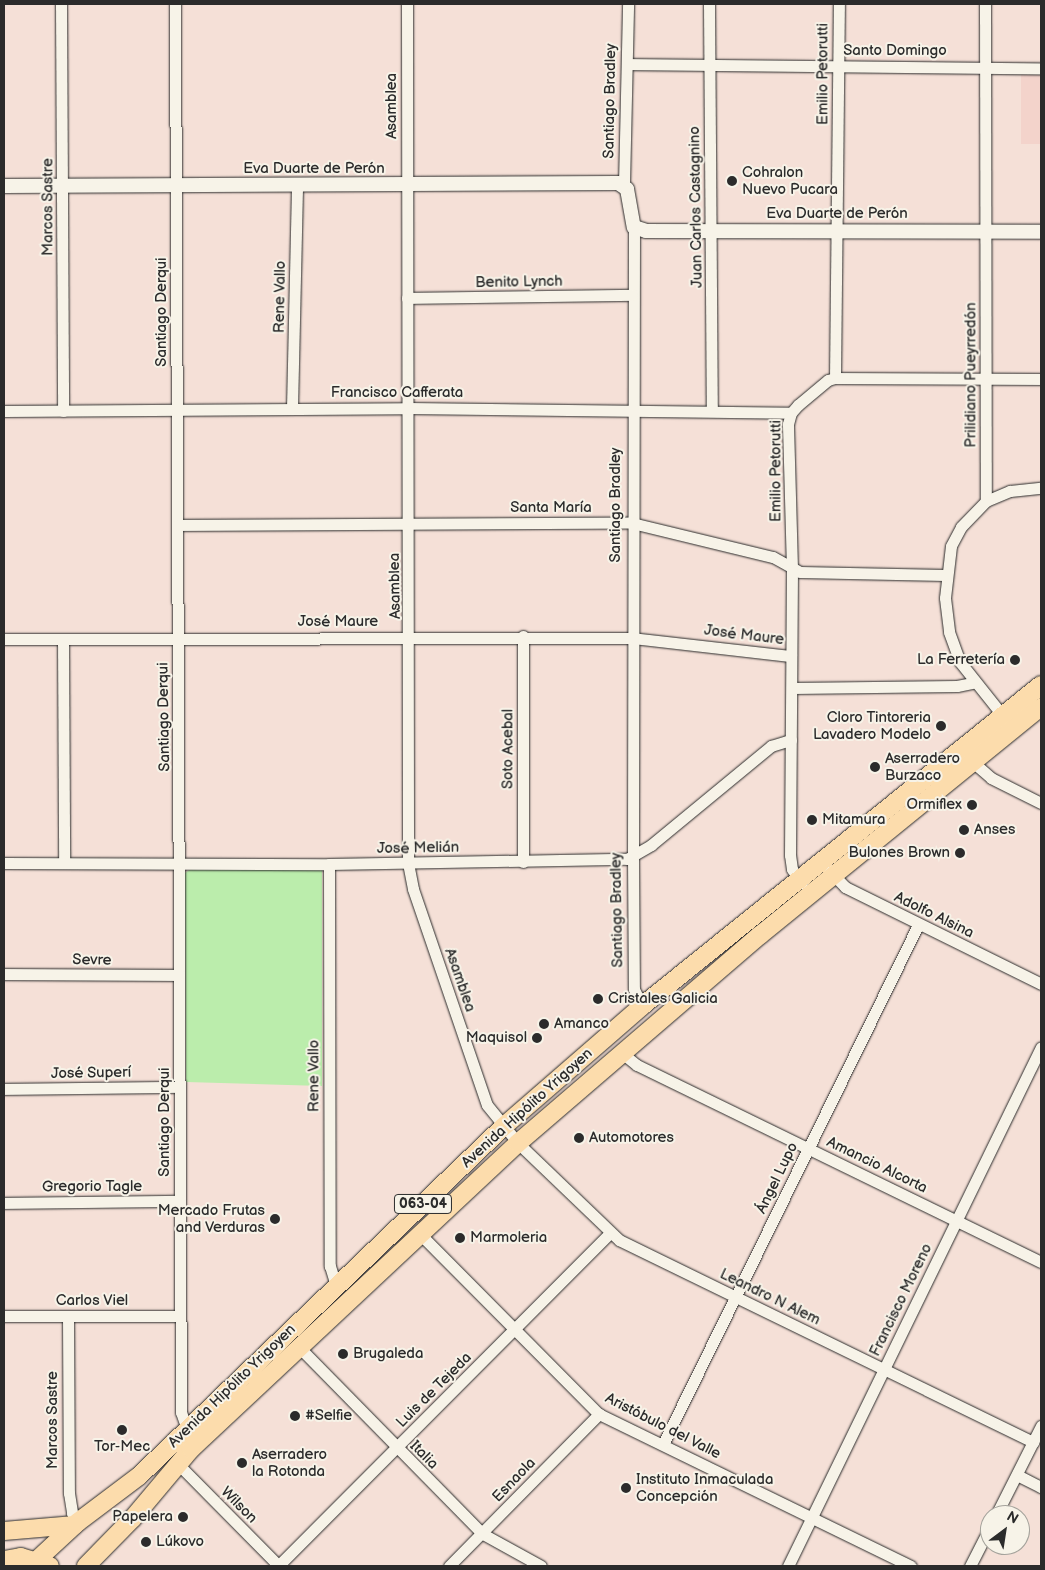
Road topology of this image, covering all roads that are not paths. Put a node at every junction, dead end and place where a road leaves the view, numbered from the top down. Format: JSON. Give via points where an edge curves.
{"nodes":[{"id":1,"x":61,"y":4,"type":"edge"},
{"id":2,"x":175,"y":4,"type":"edge"},
{"id":3,"x":407,"y":4,"type":"edge"},
{"id":4,"x":628,"y":4,"type":"edge"},
{"id":5,"x":709,"y":4,"type":"edge"},
{"id":6,"x":839,"y":4,"type":"edge"},
{"id":7,"x":985,"y":4,"type":"edge"},
{"id":8,"x":628,"y":64,"type":"junction"},
{"id":9,"x":709,"y":65,"type":"junction"},
{"id":10,"x":839,"y":66,"type":"junction"},
{"id":11,"x":985,"y":67,"type":"junction"},
{"id":12,"x":1041,"y":68,"type":"edge"},
{"id":13,"x":624,"y":184,"type":"junction"},
{"id":14,"x":297,"y":185,"type":"junction"},
{"id":15,"x":407,"y":185,"type":"junction"},
{"id":16,"x":4,"y":186,"type":"edge"},
{"id":17,"x":63,"y":186,"type":"junction"},
{"id":18,"x":176,"y":186,"type":"junction"},
{"id":19,"x":634,"y":227,"type":"junction"},
{"id":20,"x":836,"y":230,"type":"junction"},
{"id":21,"x":712,"y":231,"type":"junction"},
{"id":22,"x":987,"y":231,"type":"junction"},
{"id":23,"x":1041,"y":232,"type":"edge"},
{"id":24,"x":632,"y":295,"type":"junction"},
{"id":25,"x":407,"y":298,"type":"junction"},
{"id":26,"x":835,"y":378,"type":"junction"},
{"id":27,"x":987,"y":378,"type":"junction"},
{"id":28,"x":1041,"y":379,"type":"edge"},
{"id":29,"x":292,"y":408,"type":"junction"},
{"id":30,"x":408,"y":408,"type":"junction"},
{"id":31,"x":632,"y":409,"type":"junction"},
{"id":32,"x":712,"y":410,"type":"junction"},
{"id":33,"x":4,"y":411,"type":"edge"},
{"id":34,"x":63,"y":411,"type":"junction"},
{"id":35,"x":177,"y":411,"type":"junction"},
{"id":36,"x":791,"y":413,"type":"junction"},
{"id":37,"x":1041,"y":488,"type":"edge"},
{"id":38,"x":986,"y":502,"type":"junction"},
{"id":39,"x":408,"y":522,"type":"junction"},
{"id":40,"x":632,"y":523,"type":"junction"},
{"id":41,"x":178,"y":525,"type":"junction"},
{"id":42,"x":792,"y":569,"type":"junction"},
{"id":43,"x":945,"y":575,"type":"junction"},
{"id":44,"x":523,"y":636,"type":"junction"},
{"id":45,"x":410,"y":637,"type":"junction"},
{"id":46,"x":179,"y":638,"type":"junction"},
{"id":47,"x":632,"y":638,"type":"junction"},
{"id":48,"x":4,"y":639,"type":"edge"},
{"id":49,"x":63,"y":640,"type":"junction"},
{"id":50,"x":791,"y":656,"type":"junction"},
{"id":51,"x":973,"y":682,"type":"junction"},
{"id":52,"x":1041,"y":684,"type":"edge"},
{"id":53,"x":792,"y":688,"type":"junction"},
{"id":54,"x":1041,"y":708,"type":"edge"},
{"id":55,"x":1002,"y":716,"type":"junction"},
{"id":56,"x":791,"y":740,"type":"junction"},
{"id":57,"x":974,"y":763,"type":"junction"},
{"id":58,"x":1041,"y":803,"type":"edge"},
{"id":59,"x":633,"y":857,"type":"junction"},
{"id":60,"x":64,"y":862,"type":"junction"},
{"id":61,"x":523,"y":862,"type":"junction"},
{"id":62,"x":821,"y":862,"type":"junction"},
{"id":63,"x":4,"y":863,"type":"edge"},
{"id":64,"x":408,"y":863,"type":"junction"},
{"id":65,"x":181,"y":864,"type":"junction"},
{"id":66,"x":329,"y":864,"type":"junction"},
{"id":67,"x":833,"y":877,"type":"junction"},
{"id":68,"x":799,"y":880,"type":"junction"},
{"id":69,"x":811,"y":894,"type":"junction"},
{"id":70,"x":918,"y":925,"type":"junction"},
{"id":71,"x":4,"y":974,"type":"edge"},
{"id":72,"x":179,"y":975,"type":"junction"},
{"id":73,"x":1041,"y":984,"type":"edge"},
{"id":74,"x":642,"y":1006,"type":"junction"},
{"id":75,"x":1041,"y":1047,"type":"edge"},
{"id":76,"x":622,"y":1053,"type":"junction"},
{"id":77,"x":180,"y":1087,"type":"junction"},
{"id":78,"x":4,"y":1089,"type":"edge"},
{"id":79,"x":503,"y":1127,"type":"junction"},
{"id":80,"x":518,"y":1143,"type":"junction"},
{"id":81,"x":808,"y":1148,"type":"junction"},
{"id":82,"x":180,"y":1201,"type":"junction"},
{"id":83,"x":4,"y":1203,"type":"edge"},
{"id":84,"x":957,"y":1221,"type":"junction"},
{"id":85,"x":609,"y":1234,"type":"junction"},
{"id":86,"x":421,"y":1236,"type":"junction"},
{"id":87,"x":1041,"y":1262,"type":"edge"},
{"id":88,"x":336,"y":1286,"type":"junction"},
{"id":89,"x":735,"y":1296,"type":"junction"},
{"id":90,"x":4,"y":1316,"type":"edge"},
{"id":91,"x":68,"y":1316,"type":"junction"},
{"id":92,"x":180,"y":1316,"type":"junction"},
{"id":93,"x":516,"y":1329,"type":"junction"},
{"id":94,"x":299,"y":1347,"type":"junction"},
{"id":95,"x":884,"y":1370,"type":"junction"},
{"id":96,"x":599,"y":1414,"type":"junction"},
{"id":97,"x":1041,"y":1426,"type":"edge"},
{"id":98,"x":187,"y":1429,"type":"junction"},
{"id":99,"x":1033,"y":1442,"type":"junction"},
{"id":100,"x":664,"y":1444,"type":"junction"},
{"id":101,"x":396,"y":1449,"type":"junction"},
{"id":102,"x":178,"y":1464,"type":"junction"},
{"id":103,"x":1017,"y":1475,"type":"junction"},
{"id":104,"x":1041,"y":1487,"type":"edge"},
{"id":105,"x":1001,"y":1505,"type":"edge"},
{"id":106,"x":812,"y":1518,"type":"junction"},
{"id":107,"x":77,"y":1523,"type":"junction"},
{"id":108,"x":4,"y":1531,"type":"edge"},
{"id":109,"x":483,"y":1534,"type":"junction"},
{"id":110,"x":980,"y":1546,"type":"edge"},
{"id":111,"x":4,"y":1559,"type":"edge"},
{"id":112,"x":99,"y":1559,"type":"edge"},
{"id":113,"x":43,"y":1563,"type":"edge"},
{"id":114,"x":86,"y":1566,"type":"edge"},
{"id":115,"x":279,"y":1566,"type":"edge"},
{"id":116,"x":449,"y":1566,"type":"edge"},
{"id":117,"x":541,"y":1566,"type":"edge"},
{"id":118,"x":788,"y":1566,"type":"edge"},
{"id":119,"x":911,"y":1566,"type":"edge"},
{"id":120,"x":970,"y":1566,"type":"edge"}],
"edges":[{"from":1,"to":17,"type":"street","name":"Marcos Sastre"},
{"from":2,"to":18,"type":"street","name":"Santiago Derqui"},
{"from":3,"to":15,"type":"street","name":"Asamblea"},
{"from":4,"to":8,"type":"street","name":"Santiago Bradley"},
{"from":5,"to":9,"type":"street","name":"Juan Carlos Castagnino"},
{"from":6,"to":10,"type":"street","name":"Emilio Petorutti"},
{"from":7,"to":11,"type":"street","name":"Prilidiano Pueyrredón"},
{"from":8,"to":9,"type":"street","name":"Santo Domingo"},
{"from":8,"to":13,"type":"street","name":"Santiago Bradley"},
{"from":9,"to":10,"type":"street","name":"Santo Domingo"},
{"from":9,"to":21,"type":"street","name":"Juan Carlos Castagnino"},
{"from":10,"to":11,"type":"street","name":"Santo Domingo"},
{"from":10,"to":20,"type":"street","name":"Emilio Petorutti"},
{"from":11,"to":12,"type":"street","name":"Santo Domingo"},
{"from":11,"to":22,"type":"street","name":"Prilidiano Pueyrredón"},
{"from":13,"to":15,"type":"street","name":"Eva Duarte de Perón"},
{"from":13,"to":19,"type":"street","name":"Santiago Bradley"},
{"from":14,"to":15,"type":"street","name":"Eva Duarte de Perón"},
{"from":14,"to":18,"type":"street","name":"Eva Duarte de Perón"},
{"from":14,"to":29,"type":"street","name":"Rene Vallo"},
{"from":15,"to":25,"type":"street","name":"Asamblea"},
{"from":16,"to":17,"type":"street","name":"Eva Duarte de Perón"},
{"from":17,"to":18,"type":"street","name":"Eva Duarte de Perón"},
{"from":17,"to":34,"type":"street","name":"Marcos Sastre"},
{"from":18,"to":35,"type":"street","name":"Santiago Derqui"},
{"from":19,"to":21,"type":"street","name":"Eva Duarte de Perón","via":[[646,231]]},
{"from":19,"to":24,"type":"street","name":"Santiago Bradley"},
{"from":20,"to":21,"type":"street","name":"Eva Duarte de Perón"},
{"from":20,"to":22,"type":"street","name":"Eva Duarte de Perón"},
{"from":20,"to":26,"type":"street","name":"Emilio Petorutti"},
{"from":21,"to":32,"type":"street","name":"Juan Carlos Castagnino"},
{"from":22,"to":23,"type":"street","name":"Eva Duarte de Perón"},
{"from":22,"to":27,"type":"street","name":"Prilidiano Pueyrredón"},
{"from":24,"to":25,"type":"street","name":"Benito Lynch"},
{"from":24,"to":31,"type":"street","name":"Santiago Bradley"},
{"from":25,"to":30,"type":"street","name":"Asamblea"},
{"from":26,"to":27,"type":"street"},
{"from":26,"to":36,"type":"street","name":"Emilio Petorutti","via":[[828,380]]},
{"from":27,"to":28,"type":"street"},
{"from":27,"to":38,"type":"street","name":"Prilidiano Pueyrredón"},
{"from":29,"to":30,"type":"street","name":"Francisco Cafferata"},
{"from":29,"to":35,"type":"street","name":"Francisco Cafferata"},
{"from":30,"to":31,"type":"street","name":"Francisco Cafferata"},
{"from":30,"to":39,"type":"street","name":"Asamblea"},
{"from":31,"to":32,"type":"street","name":"Francisco Cafferata"},
{"from":31,"to":40,"type":"street","name":"Santiago Bradley"},
{"from":32,"to":36,"type":"street","name":"Francisco Cafferata"},
{"from":33,"to":34,"type":"street","name":"Francisco Cafferata"},
{"from":34,"to":35,"type":"street","name":"Francisco Cafferata"},
{"from":35,"to":41,"type":"street","name":"Santiago Derqui"},
{"from":36,"to":42,"type":"street","name":"Emilio Petorutti","via":[[788,424]]},
{"from":37,"to":38,"type":"street","via":[[1010,491]]},
{"from":38,"to":43,"type":"street","via":[[955,536]]},
{"from":39,"to":40,"type":"street","name":"Santa María"},
{"from":39,"to":41,"type":"street","name":"Santa María"},
{"from":39,"to":45,"type":"street","name":"Asamblea"},
{"from":40,"to":42,"type":"street","name":"Santa María","via":[[773,557]]},
{"from":40,"to":47,"type":"street","name":"Santiago Bradley"},
{"from":41,"to":46,"type":"street","name":"Santiago Derqui"},
{"from":42,"to":43,"type":"street","name":"Santa María","via":[[807,573]]},
{"from":42,"to":50,"type":"street","name":"Emilio Petorutti"},
{"from":43,"to":51,"type":"street","via":[[949,632],[960,662]]},
{"from":44,"to":45,"type":"street","name":"José Maure"},
{"from":44,"to":47,"type":"street","name":"José Maure"},
{"from":44,"to":61,"type":"street","name":"Soto Acebal"},
{"from":45,"to":46,"type":"street","name":"José Maure"},
{"from":45,"to":64,"type":"street","name":"Asamblea"},
{"from":46,"to":49,"type":"street","name":"José Maure"},
{"from":46,"to":65,"type":"street","name":"Santiago Derqui"},
{"from":47,"to":50,"type":"street","name":"José Maure"},
{"from":47,"to":59,"type":"street","name":"Santiago Bradley"},
{"from":48,"to":49,"type":"street","name":"José Maure"},
{"from":49,"to":60,"type":"street"},
{"from":50,"to":53,"type":"street","name":"Emilio Petorutti"},
{"from":51,"to":53,"type":"street","via":[[957,686]]},
{"from":51,"to":55,"type":"street"},
{"from":52,"to":55,"type":"main road","name":"Avenida Hipólito Yrigoyen","number":"063-04"},
{"from":53,"to":56,"type":"street","name":"Emilio Petorutti"},
{"from":54,"to":57,"type":"main road","name":"Avenida Hipólito Yrigoyen","number":"063-04"},
{"from":55,"to":62,"type":"main road","name":"Avenida Hipólito Yrigoyen","number":"063-04"},
{"from":56,"to":59,"type":"street","via":[[771,746]]},
{"from":56,"to":68,"type":"street","name":"Emilio Petorutti","via":[[790,855],[792,869]]},
{"from":57,"to":58,"type":"street","via":[[991,778]]},
{"from":57,"to":67,"type":"main road","name":"Avenida Hipólito Yrigoyen","number":"063-04"},
{"from":59,"to":61,"type":"street","name":"José Melián"},
{"from":59,"to":74,"type":"street","name":"Santiago Bradley","via":[[634,989]]},
{"from":60,"to":63,"type":"street","name":"José Melián"},
{"from":60,"to":65,"type":"street","name":"José Melián"},
{"from":61,"to":64,"type":"street","name":"José Melián"},
{"from":62,"to":67,"type":"street","name":"Adolfo Alsina"},
{"from":62,"to":68,"type":"main road","name":"Avenida Hipólito Yrigoyen","number":"063-04"},
{"from":64,"to":66,"type":"street","name":"José Melián"},
{"from":64,"to":79,"type":"street","name":"Asamblea","via":[[413,889],[487,1105]]},
{"from":65,"to":66,"type":"street","name":"José Melián"},
{"from":65,"to":72,"type":"street","name":"Santiago Derqui"},
{"from":66,"to":88,"type":"street","name":"Rene Vallo","via":[[330,1266]]},
{"from":67,"to":69,"type":"main road","name":"Avenida Hipólito Yrigoyen","number":"063-04"},
{"from":67,"to":70,"type":"street","name":"Adolfo Alsina","via":[[845,887]]},
{"from":68,"to":69,"type":"street","name":"Emilio Petorutti"},
{"from":68,"to":74,"type":"main road","name":"Avenida Hipólito Yrigoyen","number":"063-04"},
{"from":69,"to":76,"type":"main road","name":"Avenida Hipólito Yrigoyen","number":"063-04"},
{"from":70,"to":73,"type":"street","name":"Adolfo Alsina"},
{"from":70,"to":81,"type":"street","name":"Ángel Lupo"},
{"from":71,"to":72,"type":"street","name":"Sevre"},
{"from":72,"to":77,"type":"street","name":"Santiago Derqui"},
{"from":74,"to":79,"type":"main road","name":"Avenida Hipólito Yrigoyen","number":"063-04"},
{"from":75,"to":84,"type":"street","name":"Francisco Moreno"},
{"from":76,"to":80,"type":"main road","name":"Avenida Hipólito Yrigoyen","number":"063-04"},
{"from":76,"to":81,"type":"street","name":"Amancio Alcorta","via":[[637,1065]]},
{"from":77,"to":78,"type":"street","name":"José Superí"},
{"from":77,"to":82,"type":"street","name":"Santiago Derqui"},
{"from":79,"to":80,"type":"street","name":"Asamblea"},
{"from":79,"to":88,"type":"main road","name":"Avenida Hipólito Yrigoyen","number":"063-04"},
{"from":80,"to":85,"type":"street","name":"Leandro N Alem"},
{"from":80,"to":86,"type":"main road","name":"Avenida Hipólito Yrigoyen","number":"063-04"},
{"from":81,"to":84,"type":"street","name":"Amancio Alcorta"},
{"from":81,"to":89,"type":"street","name":"Ángel Lupo"},
{"from":82,"to":83,"type":"street","name":"Gregorio Tagle"},
{"from":82,"to":92,"type":"street","name":"Santiago Derqui"},
{"from":84,"to":87,"type":"street","name":"Amancio Alcorta"},
{"from":84,"to":95,"type":"street","name":"Francisco Moreno"},
{"from":85,"to":89,"type":"street","name":"Leandro N Alem"},
{"from":85,"to":93,"type":"street","name":"Luis de Tejeda"},
{"from":86,"to":93,"type":"street","name":"Aristóbulo del Valle"},
{"from":86,"to":94,"type":"main road","name":"Avenida Hipólito Yrigoyen","number":"063-04"},
{"from":88,"to":98,"type":"main road","name":"Avenida Hipólito Yrigoyen","number":"063-04"},
{"from":89,"to":95,"type":"street","name":"Leandro N Alem"},
{"from":89,"to":100,"type":"street","name":"Ángel Lupo"},
{"from":90,"to":91,"type":"street","name":"Carlos Viel"},
{"from":91,"to":92,"type":"street","name":"Carlos Viel"},
{"from":91,"to":107,"type":"street","name":"Marcos Sastre","via":[[69,1493]]},
{"from":92,"to":98,"type":"street","name":"Santiago Derqui","via":[[181,1412]]},
{"from":93,"to":96,"type":"street","name":"Aristóbulo del Valle"},
{"from":93,"to":101,"type":"street","name":"Luis de Tejeda"},
{"from":94,"to":101,"type":"street","name":"Italia"},
{"from":94,"to":102,"type":"main road","name":"Avenida Hipólito Yrigoyen","number":"063-04"},
{"from":95,"to":99,"type":"street","name":"Leandro N Alem"},
{"from":95,"to":106,"type":"street","name":"Francisco Moreno"},
{"from":96,"to":100,"type":"street","name":"Aristóbulo del Valle"},
{"from":96,"to":109,"type":"street","name":"Esnaola"},
{"from":97,"to":99,"type":"street"},
{"from":98,"to":107,"type":"main road","name":"Avenida Hipólito Yrigoyen","number":"063-04","via":[[140,1476]]},
{"from":99,"to":103,"type":"street"},
{"from":100,"to":106,"type":"street","name":"Aristóbulo del Valle"},
{"from":101,"to":109,"type":"street","name":"Italia"},
{"from":101,"to":115,"type":"street","name":"Luis de Tejeda"},
{"from":102,"to":112,"type":"main road","name":"Avenida Hipólito Yrigoyen","number":"063-04"},
{"from":102,"to":115,"type":"street","name":"Wilson"},
{"from":103,"to":104,"type":"street"},
{"from":103,"to":105,"type":"street"},
{"from":106,"to":118,"type":"street","name":"Francisco Moreno"},
{"from":106,"to":119,"type":"street","name":"Aristóbulo del Valle"},
{"from":107,"to":108,"type":"main road"},
{"from":107,"to":113,"type":"main road","name":"Avenida Hipólito Yrigoyen","number":"063-04"},
{"from":109,"to":116,"type":"street","name":"Esnaola"},
{"from":109,"to":117,"type":"street","name":"Italia"},
{"from":110,"to":120,"type":"street"},
{"from":111,"to":113,"type":"main road","via":[[21,1557]]},
{"from":112,"to":114,"type":"main road","name":"Avenida Hipólito Yrigoyen","number":"063-04"}]}
